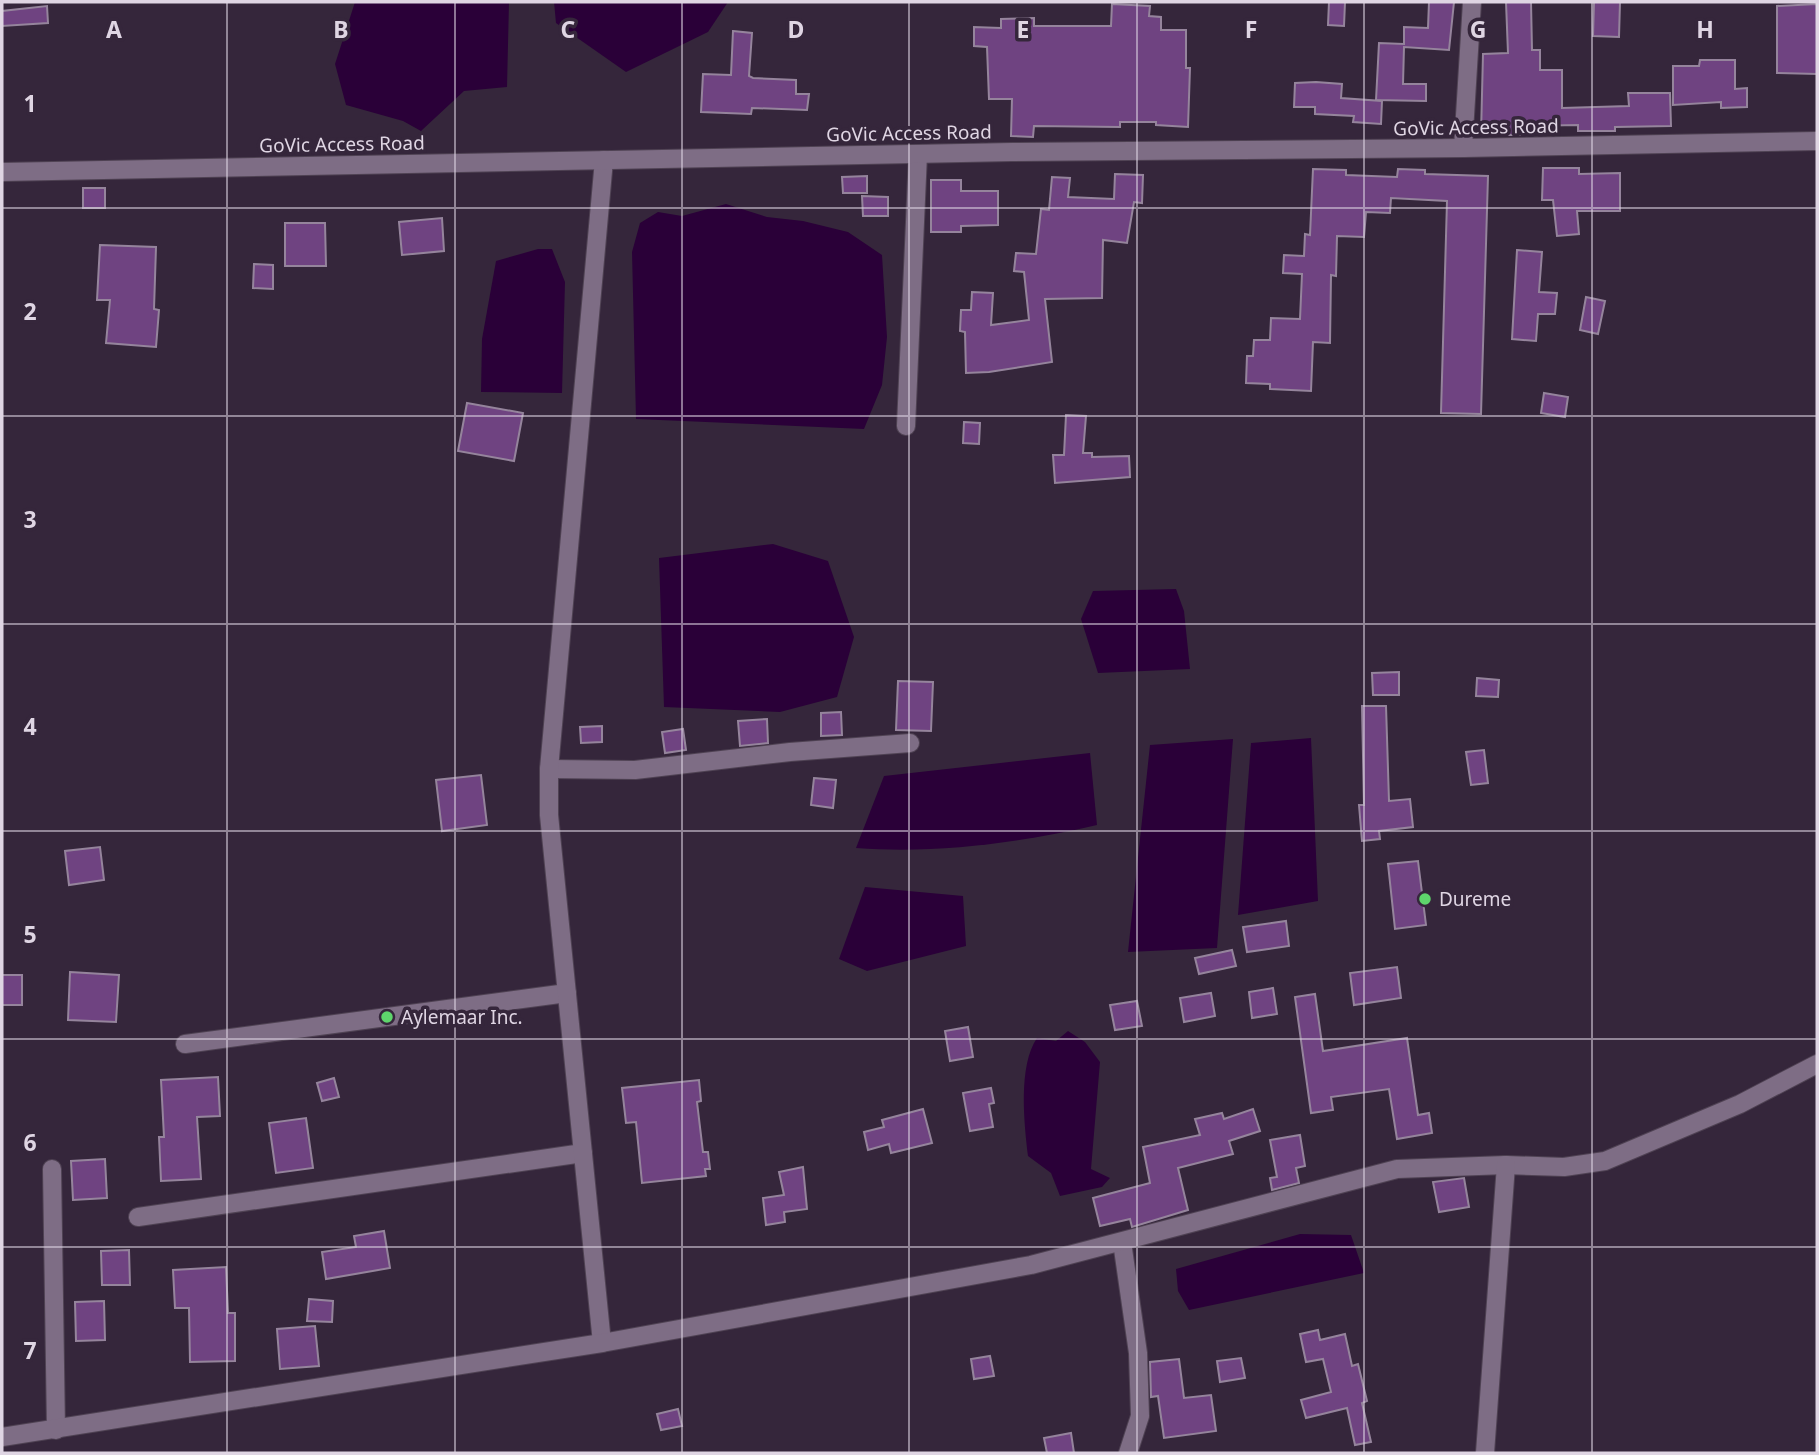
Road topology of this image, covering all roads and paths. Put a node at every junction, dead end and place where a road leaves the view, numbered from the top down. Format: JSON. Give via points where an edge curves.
{"nodes":[{"id":1,"x":1472,"y":2,"type":"edge"},
{"id":2,"x":1817,"y":141,"type":"edge"},
{"id":3,"x":1463,"y":148,"type":"junction"},
{"id":4,"x":918,"y":154,"type":"junction"},
{"id":5,"x":604,"y":160,"type":"junction"},
{"id":6,"x":2,"y":172,"type":"edge"},
{"id":7,"x":906,"y":426,"type":"dead end"},
{"id":8,"x":910,"y":743,"type":"dead end"},
{"id":9,"x":549,"y":769,"type":"junction"},
{"id":10,"x":567,"y":993,"type":"junction"},
{"id":11,"x":185,"y":1044,"type":"dead end"},
{"id":12,"x":1817,"y":1064,"type":"edge"},
{"id":13,"x":583,"y":1153,"type":"junction"},
{"id":14,"x":1506,"y":1165,"type":"junction"},
{"id":15,"x":52,"y":1169,"type":"dead end"},
{"id":16,"x":138,"y":1217,"type":"dead end"},
{"id":17,"x":1122,"y":1241,"type":"junction"},
{"id":18,"x":602,"y":1343,"type":"junction"},
{"id":19,"x":56,"y":1430,"type":"junction"},
{"id":20,"x":2,"y":1437,"type":"edge"},
{"id":21,"x":1128,"y":1453,"type":"edge"},
{"id":22,"x":1485,"y":1453,"type":"edge"}],
"edges":[{"from":1,"to":3,"type":"street"},
{"from":2,"to":3,"type":"street","name":"GoVic Access Road"},
{"from":3,"to":4,"type":"street","name":"GoVic Access Road"},
{"from":4,"to":5,"type":"street","name":"GoVic Access Road"},
{"from":4,"to":7,"type":"street"},
{"from":5,"to":6,"type":"street","name":"GoVic Access Road"},
{"from":5,"to":9,"type":"street"},
{"from":8,"to":9,"type":"street","via":[[635,770]]},
{"from":9,"to":10,"type":"street","via":[[549,815]]},
{"from":10,"to":11,"type":"street"},
{"from":10,"to":13,"type":"street"},
{"from":12,"to":14,"type":"street","via":[[1740,1104],[1605,1161],[1564,1167]]},
{"from":13,"to":16,"type":"street"},
{"from":13,"to":18,"type":"street"},
{"from":14,"to":17,"type":"street","via":[[1397,1169]]},
{"from":14,"to":22,"type":"street"},
{"from":15,"to":19,"type":"street"},
{"from":17,"to":18,"type":"street","via":[[1031,1265]]},
{"from":17,"to":21,"type":"street","via":[[1138,1353],[1140,1416]]},
{"from":18,"to":19,"type":"street"},
{"from":19,"to":20,"type":"street"}]}
